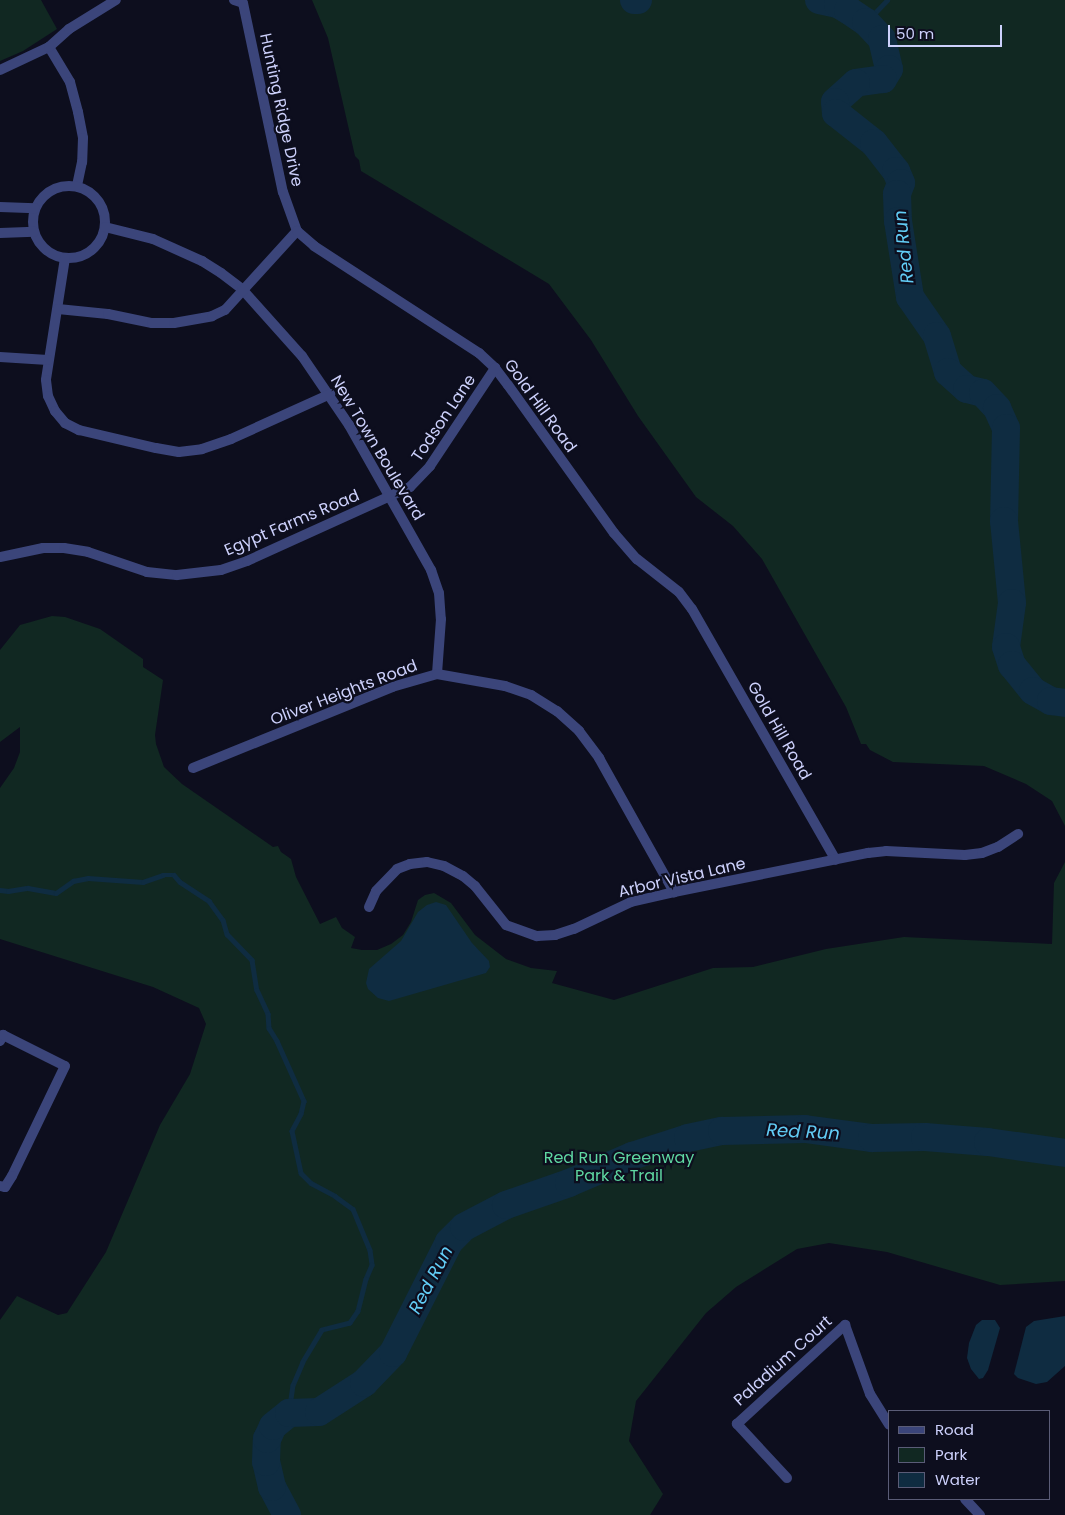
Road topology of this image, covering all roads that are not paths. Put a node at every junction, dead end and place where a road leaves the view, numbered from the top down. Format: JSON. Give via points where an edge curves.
{"nodes":[{"id":1,"x":116,"y":0,"type":"edge"},
{"id":2,"x":234,"y":0,"type":"edge"},
{"id":3,"x":49,"y":47,"type":"junction"},
{"id":4,"x":0,"y":70,"type":"edge"},
{"id":5,"x":77,"y":186,"type":"junction"},
{"id":6,"x":0,"y":207,"type":"edge"},
{"id":7,"x":35,"y":208,"type":"junction"},
{"id":8,"x":105,"y":227,"type":"junction"},
{"id":9,"x":297,"y":231,"type":"junction"},
{"id":10,"x":34,"y":232,"type":"junction"},
{"id":11,"x":0,"y":233,"type":"edge"},
{"id":12,"x":65,"y":258,"type":"junction"},
{"id":13,"x":242,"y":289,"type":"junction"},
{"id":14,"x":58,"y":309,"type":"junction"},
{"id":15,"x":0,"y":357,"type":"edge"},
{"id":16,"x":48,"y":360,"type":"junction"},
{"id":17,"x":495,"y":368,"type":"junction"},
{"id":18,"x":330,"y":394,"type":"junction"},
{"id":19,"x":389,"y":498,"type":"junction"},
{"id":20,"x":0,"y":557,"type":"edge"},
{"id":21,"x":437,"y":674,"type":"junction"},
{"id":22,"x":193,"y":768,"type":"dead end"},
{"id":23,"x":1018,"y":834,"type":"dead end"},
{"id":24,"x":836,"y":860,"type":"junction"},
{"id":25,"x":674,"y":892,"type":"junction"},
{"id":26,"x":369,"y":907,"type":"dead end"},
{"id":27,"x":0,"y":1041,"type":"edge"},
{"id":28,"x":0,"y":1186,"type":"edge"},
{"id":29,"x":888,"y":1423,"type":"edge"},
{"id":30,"x":787,"y":1478,"type":"dead end"},
{"id":31,"x":967,"y":1500,"type":"edge"},
{"id":32,"x":980,"y":1515,"type":"edge"}],
"edges":[{"from":1,"to":3,"type":"street","via":[[76,24]]},
{"from":2,"to":9,"type":"street","name":"Hunting Ridge Drive","via":[[243,3],[283,192]]},
{"from":3,"to":4,"type":"street"},
{"from":3,"to":5,"type":"street","via":[[70,82],[78,112],[83,138]]},
{"from":5,"to":7,"type":"street","via":[[50,190]]},
{"from":5,"to":8,"type":"street","via":[[90,192],[101,204]]},
{"from":6,"to":7,"type":"street"},
{"from":7,"to":10,"type":"street"},
{"from":8,"to":12,"type":"street","via":[[99,243],[89,252]]},
{"from":8,"to":13,"type":"street","name":"New Town Boulevard","via":[[177,249],[202,261]]},
{"from":9,"to":13,"type":"street"},
{"from":9,"to":17,"type":"street","name":"Gold Hill Road","via":[[314,246],[479,353]]},
{"from":10,"to":11,"type":"street"},
{"from":10,"to":12,"type":"street","via":[[45,249]]},
{"from":12,"to":14,"type":"street"},
{"from":13,"to":14,"type":"street","via":[[225,310],[212,316],[174,323]]},
{"from":13,"to":18,"type":"street","name":"New Town Boulevard","via":[[302,356]]},
{"from":14,"to":16,"type":"street"},
{"from":15,"to":16,"type":"street"},
{"from":16,"to":18,"type":"street","via":[[48,396],[54,411],[65,423],[79,430],[178,452],[202,449],[231,439]]},
{"from":17,"to":19,"type":"street","name":"Todson Lane","via":[[421,478]]},
{"from":17,"to":24,"type":"street","name":"Gold Hill Road","via":[[614,533],[637,559],[679,592],[692,609]]},
{"from":18,"to":19,"type":"street","name":"New Town Boulevard"},
{"from":19,"to":20,"type":"street","name":"Egypt Farms Road","via":[[247,561],[202,574],[148,572],[88,552],[64,548],[43,548]]},
{"from":19,"to":21,"type":"street","name":"New Town Boulevard","via":[[431,570],[439,593],[441,620]]},
{"from":21,"to":22,"type":"street","name":"Oliver Heights Road","via":[[392,687]]},
{"from":21,"to":25,"type":"street","name":"Oliver Heights Road","via":[[505,686],[531,695],[579,731],[599,758]]},
{"from":23,"to":24,"type":"street","name":"Arbor Vista Lane","via":[[998,848],[982,853],[886,851]]},
{"from":24,"to":25,"type":"street","name":"Arbor Vista Lane"},
{"from":25,"to":26,"type":"street","name":"Arbor Vista Lane","via":[[631,902],[574,929],[537,936],[506,925],[464,876],[427,862],[397,869],[376,891]]},
{"from":27,"to":28,"type":"street","via":[[3,1036],[65,1066],[12,1176],[5,1187]]},
{"from":29,"to":30,"type":"street","name":"Paladium Court","via":[[870,1394],[845,1324],[737,1424]]},
{"from":31,"to":32,"type":"street"}]}
